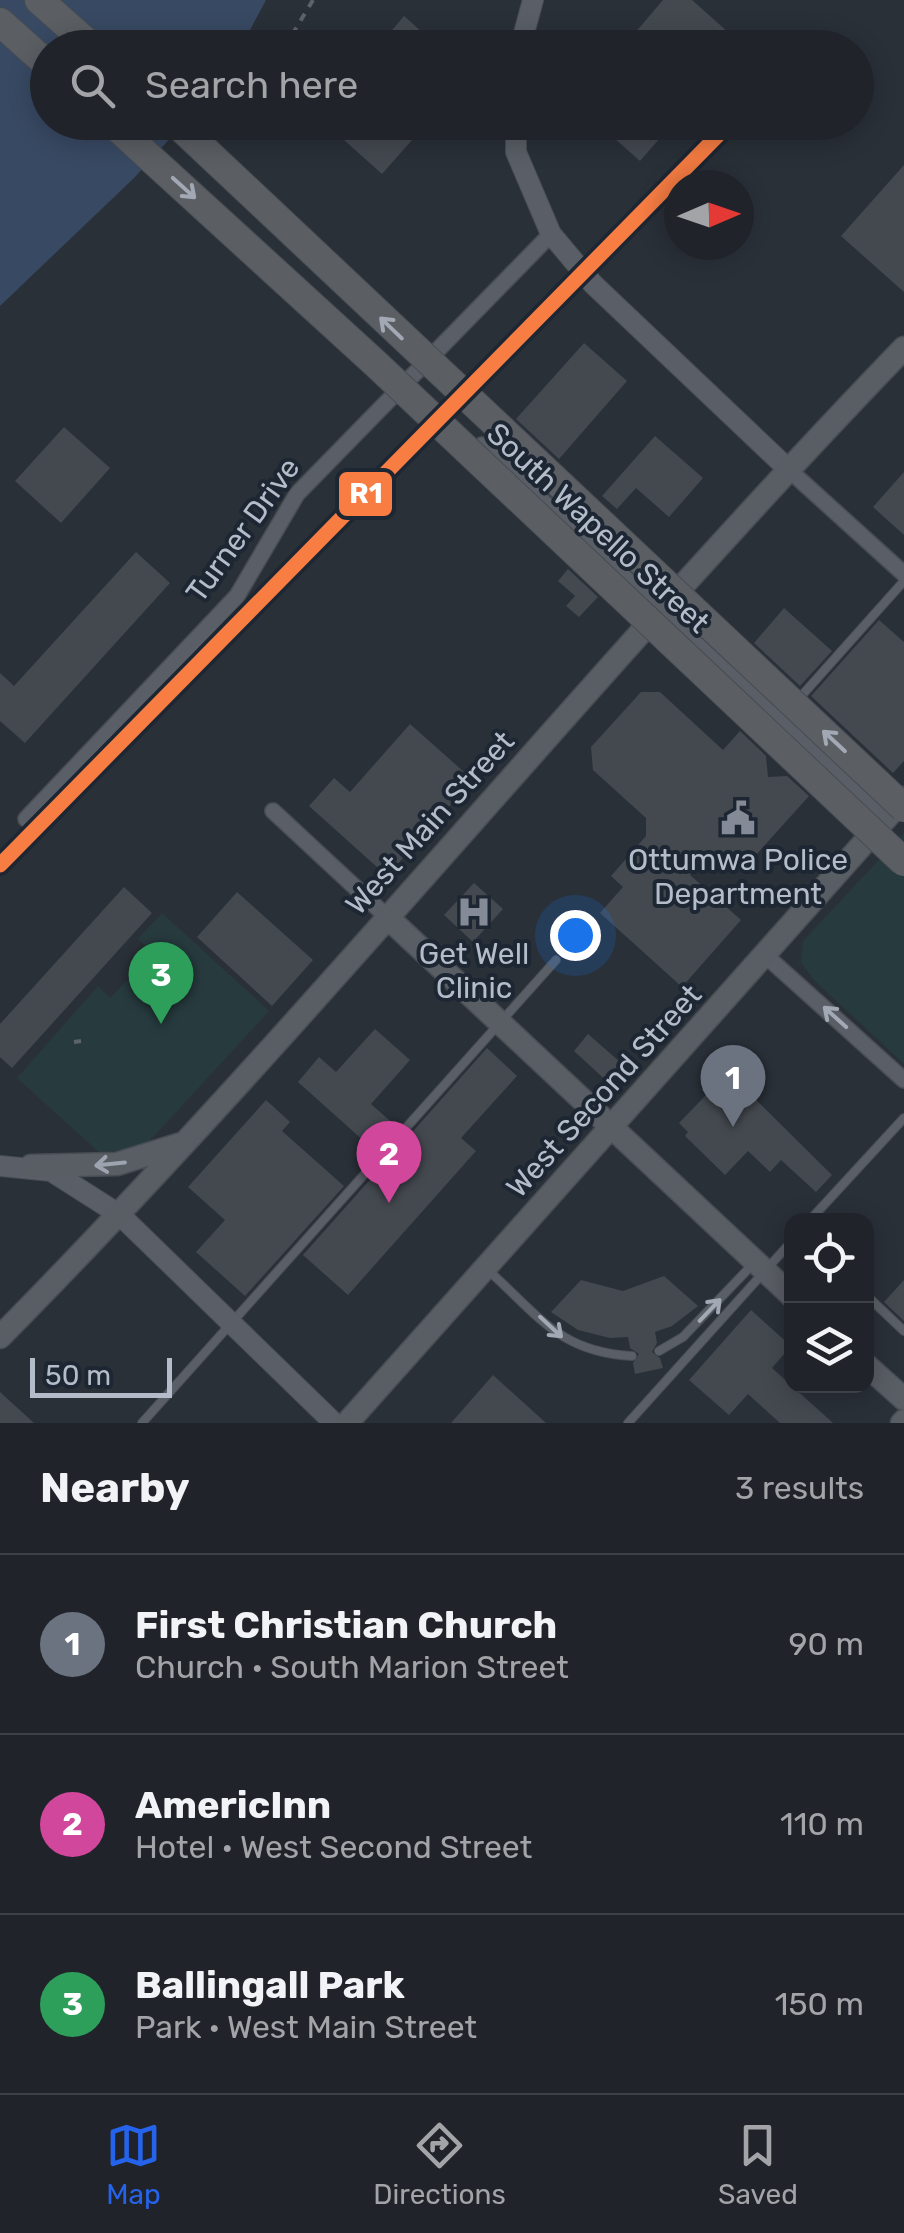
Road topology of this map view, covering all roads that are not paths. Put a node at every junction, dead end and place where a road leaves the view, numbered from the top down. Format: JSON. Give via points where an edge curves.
{"nodes":[{"id":1,"x":39,"y":0,"type":"edge"},
{"id":2,"x":533,"y":0,"type":"edge"},
{"id":3,"x":0,"y":22,"type":"edge"},
{"id":4,"x":73,"y":30,"type":"edge"},
{"id":5,"x":525,"y":30,"type":"edge"},
{"id":6,"x":30,"y":49,"type":"edge"},
{"id":7,"x":132,"y":140,"type":"edge"},
{"id":8,"x":194,"y":140,"type":"edge"},
{"id":9,"x":516,"y":140,"type":"edge"},
{"id":10,"x":550,"y":234,"type":"junction"},
{"id":11,"x":904,"y":348,"type":"edge"},
{"id":12,"x":482,"y":445,"type":"dead end"},
{"id":13,"x":788,"y":469,"type":"junction"},
{"id":14,"x":904,"y":577,"type":"edge"},
{"id":15,"x":660,"y":610,"type":"junction"},
{"id":16,"x":779,"y":720,"type":"junction"},
{"id":17,"x":904,"y":798,"type":"edge"},
{"id":18,"x":272,"y":811,"type":"dead end"},
{"id":19,"x":894,"y":813,"type":"edge"},
{"id":20,"x":26,"y":819,"type":"dead end"},
{"id":21,"x":904,"y":862,"type":"edge"},
{"id":22,"x":386,"y":916,"type":"junction"},
{"id":23,"x":765,"y":955,"type":"junction"},
{"id":24,"x":556,"y":960,"type":"dead end"},
{"id":25,"x":500,"y":1024,"type":"junction"},
{"id":26,"x":904,"y":1080,"type":"edge"},
{"id":27,"x":904,"y":1118,"type":"edge"},
{"id":28,"x":609,"y":1130,"type":"junction"},
{"id":29,"x":185,"y":1143,"type":"junction"},
{"id":30,"x":0,"y":1166,"type":"edge"},
{"id":31,"x":31,"y":1166,"type":"junction"},
{"id":32,"x":816,"y":1213,"type":"edge"},
{"id":33,"x":120,"y":1215,"type":"junction"},
{"id":34,"x":784,"y":1248,"type":"edge"},
{"id":35,"x":760,"y":1266,"type":"junction"},
{"id":36,"x":486,"y":1268,"type":"junction"},
{"id":37,"x":784,"y":1288,"type":"edge"},
{"id":38,"x":874,"y":1303,"type":"edge"},
{"id":39,"x":231,"y":1323,"type":"junction"},
{"id":40,"x":904,"y":1331,"type":"edge"},
{"id":41,"x":0,"y":1337,"type":"edge"},
{"id":42,"x":659,"y":1351,"type":"dead end"},
{"id":43,"x":632,"y":1356,"type":"dead end"},
{"id":44,"x":874,"y":1372,"type":"edge"},
{"id":45,"x":904,"y":1399,"type":"edge"},
{"id":46,"x":142,"y":1423,"type":"edge"},
{"id":47,"x":334,"y":1423,"type":"edge"},
{"id":48,"x":347,"y":1423,"type":"edge"},
{"id":49,"x":628,"y":1423,"type":"edge"}],
"edges":[{"from":1,"to":4,"type":"highway"},
{"from":2,"to":5,"type":"street"},
{"from":3,"to":6,"type":"highway"},
{"from":7,"to":21,"type":"highway","name":"South Wapello Street","one_way":true,"bridge":true},
{"from":19,"to":8,"type":"highway","name":"South Wapello Street","one_way":true,"bridge":true},
{"from":9,"to":10,"type":"street"},
{"from":10,"to":13,"type":"street","via":[[593,284]]},
{"from":10,"to":20,"type":"street","name":"Turner Drive","via":[[297,494],[237,596]]},
{"from":11,"to":13,"type":"main road","name":"West Main Street"},
{"from":12,"to":15,"type":"street","name":"South Wapello Street"},
{"from":13,"to":14,"type":"street"},
{"from":13,"to":15,"type":"main road","name":"West Main Street"},
{"from":14,"to":16,"type":"lane"},
{"from":15,"to":16,"type":"street","name":"South Wapello Street"},
{"from":15,"to":22,"type":"main road","name":"West Main Street"},
{"from":16,"to":19,"type":"street","name":"South Wapello Street"},
{"from":17,"to":19,"type":"main road","name":"West Second Street"},
{"from":18,"to":22,"type":"street"},
{"from":19,"to":23,"type":"main road","name":"West Second Street"},
{"from":22,"to":25,"type":"main road"},
{"from":22,"to":29,"type":"main road","name":"West Main Street"},
{"from":26,"to":23,"type":"street","one_way":true},
{"from":23,"to":28,"type":"main road","name":"West Second Street"},
{"from":24,"to":25,"type":"lane"},
{"from":25,"to":28,"type":"main road"},
{"from":25,"to":39,"type":"lane"},
{"from":27,"to":32,"type":"lane"},
{"from":28,"to":35,"type":"main road"},
{"from":28,"to":36,"type":"main road","name":"West Second Street"},
{"from":29,"to":31,"type":"main road","one_way":true,"via":[[117,1164]]},
{"from":29,"to":33,"type":"main road","name":"West Main Street"},
{"from":30,"to":31,"type":"street"},
{"from":31,"to":33,"type":"street","via":[[70,1180]]},
{"from":33,"to":39,"type":"street"},
{"from":33,"to":41,"type":"main road","name":"West Main Street"},
{"from":34,"to":35,"type":"lane"},
{"from":35,"to":37,"type":"main road"},
{"from":42,"to":35,"type":"lane","one_way":true,"via":[[684,1337]]},
{"from":35,"to":49,"type":"lane"},
{"from":36,"to":43,"type":"lane","one_way":true,"via":[[566,1342],[595,1354]]},
{"from":36,"to":48,"type":"main road","name":"West Second Street"},
{"from":38,"to":40,"type":"lane"},
{"from":39,"to":46,"type":"lane"},
{"from":39,"to":47,"type":"street"},
{"from":44,"to":45,"type":"main road"}]}
